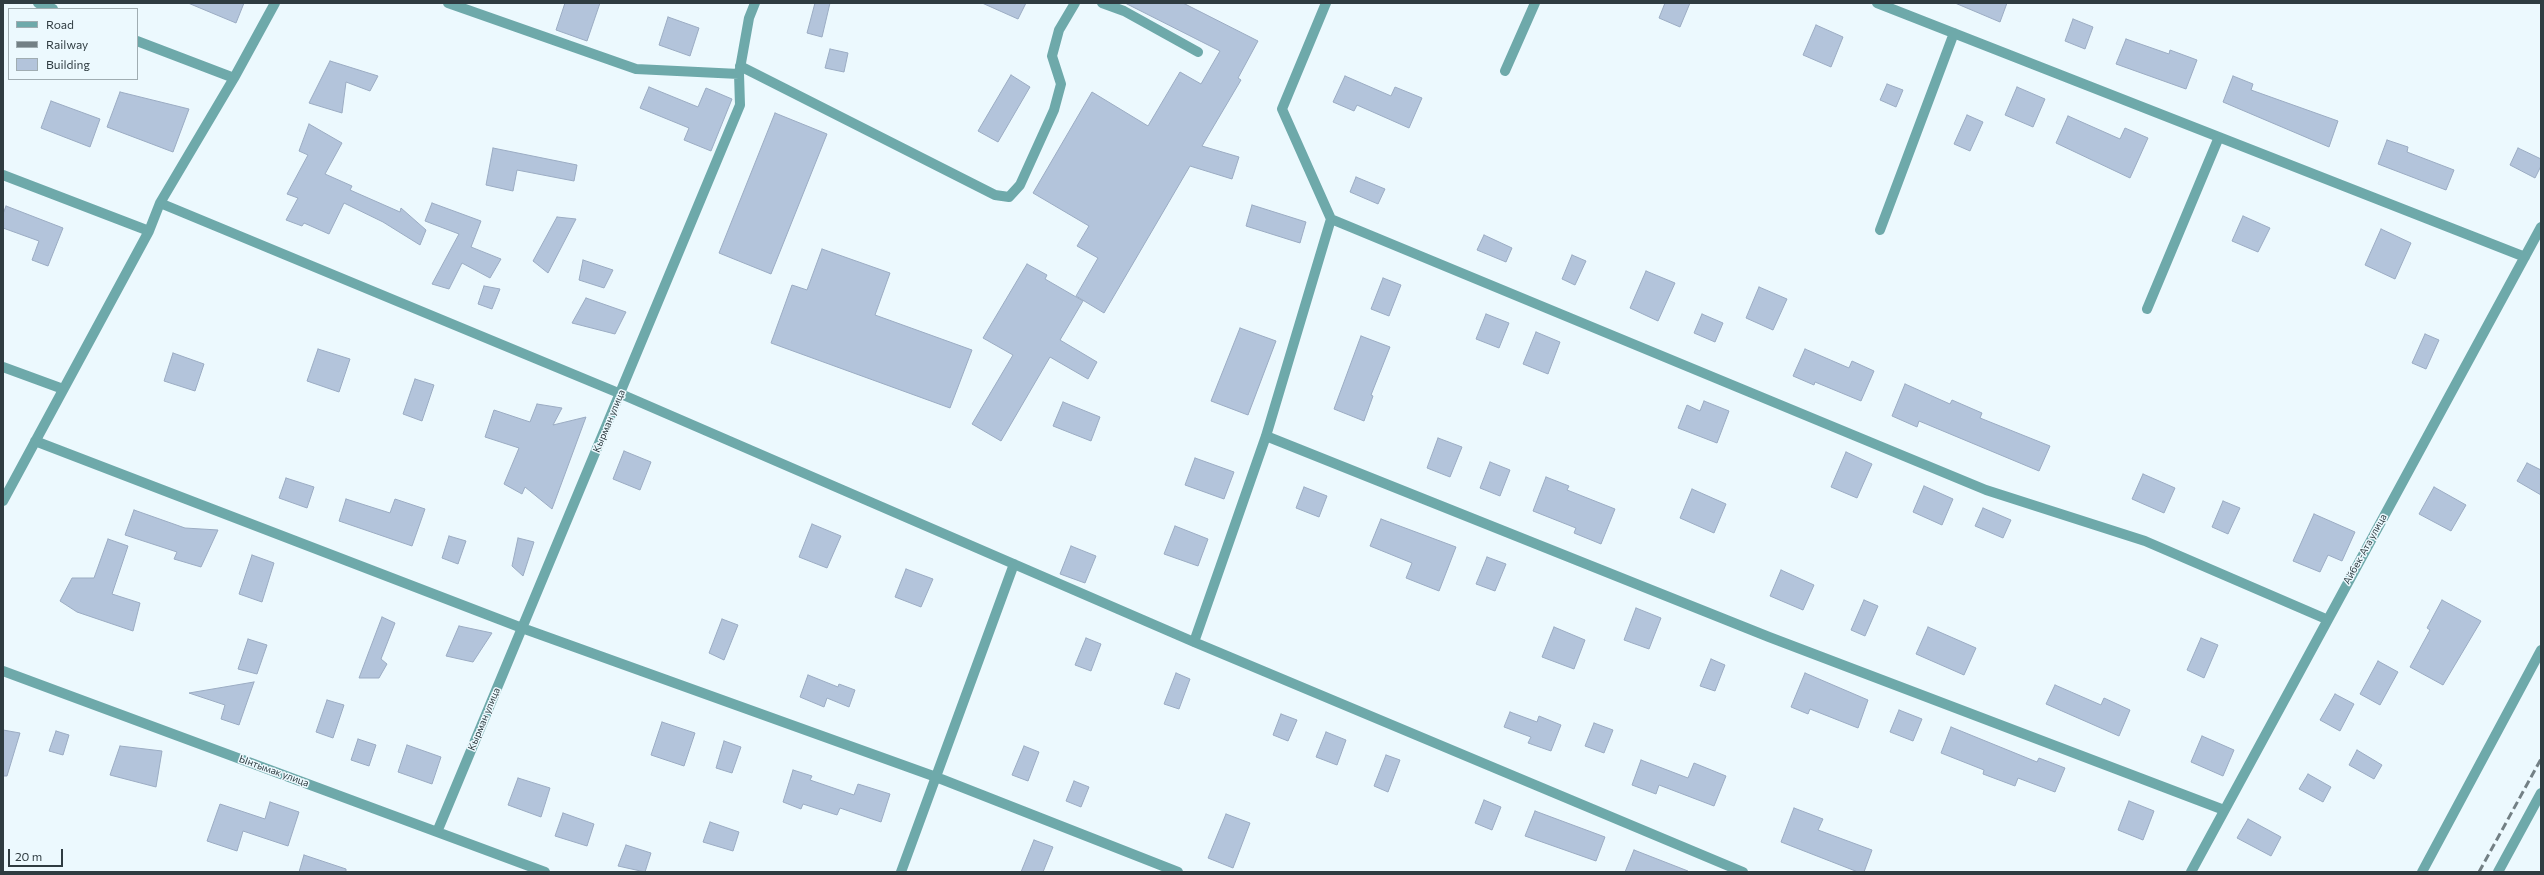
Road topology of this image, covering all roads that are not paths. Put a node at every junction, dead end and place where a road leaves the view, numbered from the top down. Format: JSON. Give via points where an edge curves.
{"nodes":[{"id":1,"x":38,"y":3,"type":"edge"},
{"id":2,"x":275,"y":3,"type":"edge"},
{"id":3,"x":448,"y":3,"type":"edge"},
{"id":4,"x":755,"y":3,"type":"edge"},
{"id":5,"x":1075,"y":3,"type":"edge"},
{"id":6,"x":1102,"y":3,"type":"edge"},
{"id":7,"x":1326,"y":3,"type":"edge"},
{"id":8,"x":1535,"y":3,"type":"edge"},
{"id":9,"x":1877,"y":3,"type":"edge"},
{"id":10,"x":50,"y":8,"type":"edge"},
{"id":11,"x":1954,"y":33,"type":"junction"},
{"id":12,"x":138,"y":41,"type":"edge"},
{"id":13,"x":1198,"y":52,"type":"dead end"},
{"id":14,"x":740,"y":70,"type":"junction"},
{"id":15,"x":1505,"y":71,"type":"dead end"},
{"id":16,"x":234,"y":78,"type":"junction"},
{"id":17,"x":2219,"y":137,"type":"junction"},
{"id":18,"x":3,"y":175,"type":"edge"},
{"id":19,"x":160,"y":203,"type":"junction"},
{"id":20,"x":1331,"y":219,"type":"junction"},
{"id":21,"x":2541,"y":227,"type":"edge"},
{"id":22,"x":1880,"y":230,"type":"dead end"},
{"id":23,"x":149,"y":231,"type":"junction"},
{"id":24,"x":2524,"y":257,"type":"junction"},
{"id":25,"x":2147,"y":309,"type":"dead end"},
{"id":26,"x":3,"y":367,"type":"edge"},
{"id":27,"x":63,"y":389,"type":"junction"},
{"id":28,"x":621,"y":394,"type":"junction"},
{"id":29,"x":1266,"y":436,"type":"junction"},
{"id":30,"x":35,"y":441,"type":"junction"},
{"id":31,"x":3,"y":502,"type":"edge"},
{"id":32,"x":1014,"y":564,"type":"junction"},
{"id":33,"x":2326,"y":619,"type":"junction"},
{"id":34,"x":522,"y":628,"type":"junction"},
{"id":35,"x":1194,"y":642,"type":"junction"},
{"id":36,"x":2541,"y":650,"type":"edge"},
{"id":37,"x":3,"y":671,"type":"edge"},
{"id":38,"x":936,"y":778,"type":"junction"},
{"id":39,"x":2541,"y":793,"type":"edge"},
{"id":40,"x":2224,"y":810,"type":"junction"},
{"id":41,"x":437,"y":832,"type":"junction"},
{"id":42,"x":545,"y":872,"type":"edge"},
{"id":43,"x":901,"y":872,"type":"edge"},
{"id":44,"x":1178,"y":872,"type":"edge"},
{"id":45,"x":1743,"y":872,"type":"edge"},
{"id":46,"x":2191,"y":872,"type":"edge"},
{"id":47,"x":2422,"y":872,"type":"edge"},
{"id":48,"x":2498,"y":872,"type":"edge"}],
"edges":[{"from":1,"to":10,"type":"street"},
{"from":2,"to":16,"type":"street"},
{"from":3,"to":14,"type":"street","via":[[636,70]]},
{"from":4,"to":14,"type":"street","name":"Кырман улица","via":[[749,18]]},
{"from":5,"to":14,"type":"street","via":[[1059,30],[1052,56],[1061,84],[1054,110],[1020,185],[1009,196],[994,195]]},
{"from":6,"to":13,"type":"street","via":[[1124,11]]},
{"from":7,"to":20,"type":"street","via":[[1282,109]]},
{"from":8,"to":15,"type":"street"},
{"from":9,"to":11,"type":"street"},
{"from":11,"to":17,"type":"street"},
{"from":11,"to":22,"type":"street"},
{"from":12,"to":16,"type":"street"},
{"from":14,"to":28,"type":"street","name":"Кырман улица","via":[[740,105]]},
{"from":16,"to":19,"type":"street"},
{"from":17,"to":24,"type":"street"},
{"from":17,"to":25,"type":"street"},
{"from":18,"to":23,"type":"street"},
{"from":19,"to":23,"type":"street"},
{"from":19,"to":28,"type":"street"},
{"from":20,"to":29,"type":"street"},
{"from":20,"to":33,"type":"street","via":[[1986,490],[2145,541]]},
{"from":21,"to":24,"type":"street","name":"Айбек-Ата улица"},
{"from":23,"to":27,"type":"street"},
{"from":24,"to":33,"type":"street","name":"Айбек-Ата улица"},
{"from":26,"to":27,"type":"street"},
{"from":27,"to":30,"type":"street"},
{"from":28,"to":32,"type":"street"},
{"from":28,"to":34,"type":"street","name":"Кырман улица"},
{"from":29,"to":35,"type":"street"},
{"from":29,"to":40,"type":"street","via":[[1769,637]]},
{"from":30,"to":31,"type":"street"},
{"from":30,"to":34,"type":"street"},
{"from":32,"to":35,"type":"street"},
{"from":32,"to":38,"type":"street"},
{"from":33,"to":40,"type":"street","name":"Айбек-Ата улица"},
{"from":34,"to":38,"type":"street"},
{"from":34,"to":41,"type":"street","name":"Кырман улица"},
{"from":35,"to":45,"type":"street"},
{"from":36,"to":47,"type":"street"},
{"from":37,"to":41,"type":"street","name":"Ынтымак улица"},
{"from":38,"to":43,"type":"street"},
{"from":38,"to":44,"type":"street"},
{"from":39,"to":48,"type":"street"},
{"from":40,"to":46,"type":"street","name":"Айбек-Ата улица"},
{"from":41,"to":42,"type":"street","name":"Ынтымак улица"}]}
